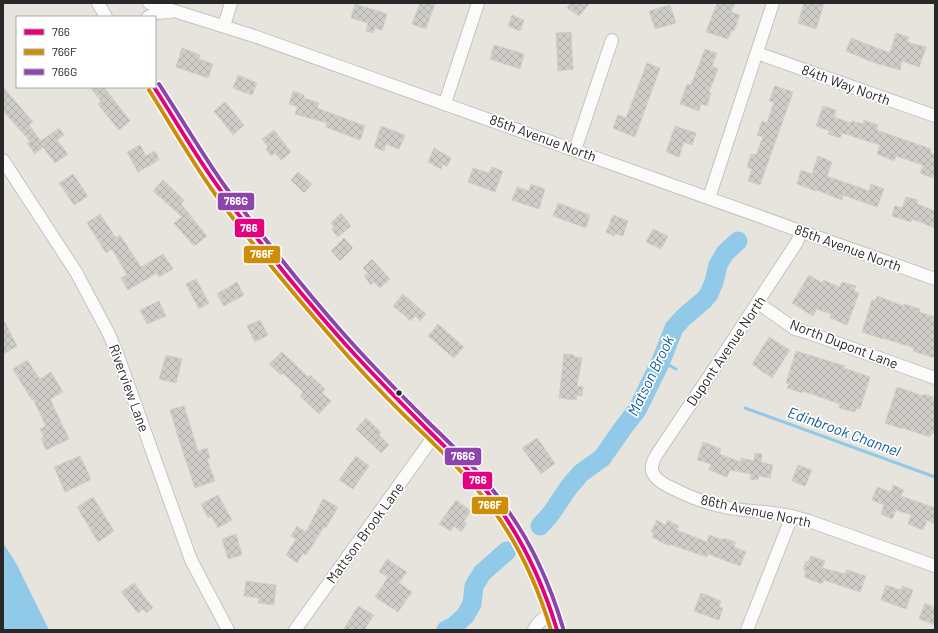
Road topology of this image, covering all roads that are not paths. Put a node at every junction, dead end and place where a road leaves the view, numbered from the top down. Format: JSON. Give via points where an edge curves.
{"nodes":[{"id":1,"x":98,"y":3,"type":"edge"},
{"id":2,"x":149,"y":3,"type":"edge"},
{"id":3,"x":232,"y":3,"type":"edge"},
{"id":4,"x":478,"y":3,"type":"edge"},
{"id":5,"x":773,"y":3,"type":"edge"},
{"id":6,"x":177,"y":12,"type":"junction"},
{"id":7,"x":105,"y":16,"type":"edge"},
{"id":8,"x":150,"y":16,"type":"edge"},
{"id":9,"x":224,"y":26,"type":"junction"},
{"id":10,"x":612,"y":40,"type":"dead end"},
{"id":11,"x":757,"y":53,"type":"junction"},
{"id":12,"x":155,"y":88,"type":"edge"},
{"id":13,"x":444,"y":103,"type":"junction"},
{"id":14,"x":935,"y":116,"type":"edge"},
{"id":15,"x":575,"y":150,"type":"junction"},
{"id":16,"x":3,"y":160,"type":"edge"},
{"id":17,"x":709,"y":198,"type":"junction"},
{"id":18,"x":801,"y":232,"type":"junction"},
{"id":19,"x":935,"y":279,"type":"edge"},
{"id":20,"x":758,"y":303,"type":"junction"},
{"id":21,"x":935,"y":378,"type":"edge"},
{"id":22,"x":434,"y":436,"type":"junction"},
{"id":23,"x":652,"y":470,"type":"joint"},
{"id":24,"x":792,"y":516,"type":"junction"},
{"id":25,"x":935,"y":566,"type":"edge"},
{"id":26,"x":553,"y":613,"type":"junction"},
{"id":27,"x":228,"y":630,"type":"edge"},
{"id":28,"x":295,"y":630,"type":"edge"},
{"id":29,"x":534,"y":630,"type":"edge"},
{"id":30,"x":558,"y":630,"type":"edge"},
{"id":31,"x":747,"y":630,"type":"edge"}],
"edges":[{"from":1,"to":7,"type":"street"},
{"from":2,"to":6,"type":"street","name":"85th Avenue North"},
{"from":3,"to":9,"type":"street"},
{"from":4,"to":13,"type":"street"},
{"from":5,"to":11,"type":"street"},
{"from":6,"to":8,"type":"street","via":[[156,13]]},
{"from":6,"to":9,"type":"street","name":"85th Avenue North"},
{"from":9,"to":13,"type":"street","name":"85th Avenue North"},
{"from":10,"to":15,"type":"street"},
{"from":11,"to":14,"type":"street","name":"84th Way North"},
{"from":11,"to":17,"type":"street"},
{"from":12,"to":22,"type":"street","via":[[208,174],[268,253],[338,337]]},
{"from":13,"to":15,"type":"street","name":"85th Avenue North"},
{"from":15,"to":17,"type":"street","name":"85th Avenue North"},
{"from":16,"to":27,"type":"street","name":"Riverview Lane","via":[[76,272],[109,334],[191,560]]},
{"from":17,"to":18,"type":"street","name":"85th Avenue North"},
{"from":18,"to":19,"type":"street","name":"85th Avenue North"},
{"from":18,"to":20,"type":"street","name":"Dupont Avenue North"},
{"from":20,"to":21,"type":"street","name":"North Dupont Lane","via":[[795,329]]},
{"from":20,"to":23,"type":"street","name":"Dupont Avenue North","via":[[657,454]]},
{"from":22,"to":26,"type":"street","via":[[488,493],[515,532]]},
{"from":22,"to":28,"type":"street","name":"Mattson Brook Lane"},
{"from":23,"to":24,"type":"street","name":"86th Avenue North","via":[[666,485],[703,502]]},
{"from":24,"to":25,"type":"street","name":"86th Avenue North"},
{"from":24,"to":31,"type":"street"},
{"from":26,"to":29,"type":"street","via":[[536,625]]},
{"from":26,"to":30,"type":"street"}]}
